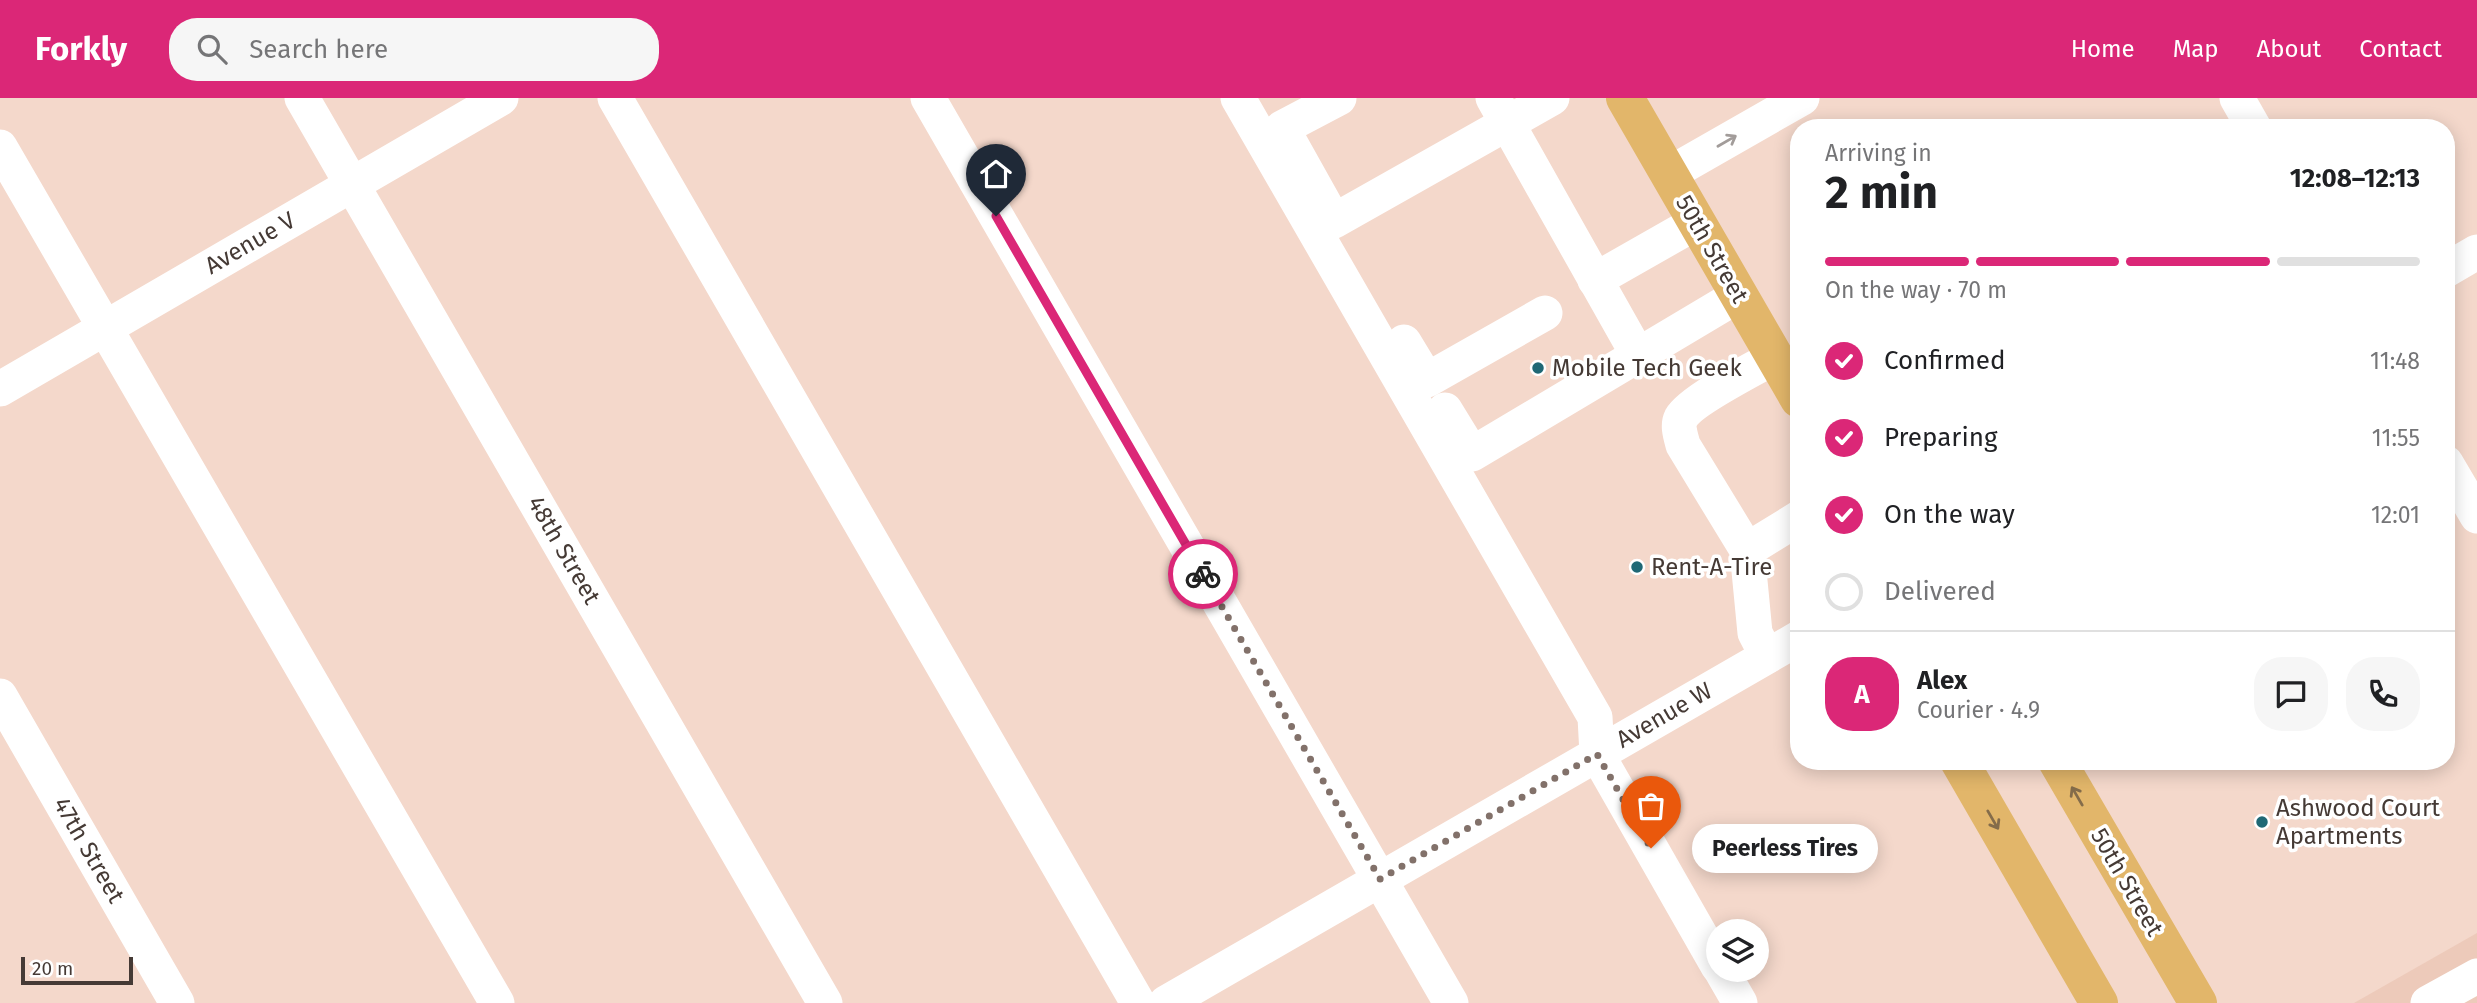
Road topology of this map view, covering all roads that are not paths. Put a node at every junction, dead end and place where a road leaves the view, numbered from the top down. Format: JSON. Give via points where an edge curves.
{"nodes":[{"id":1,"x":302,"y":98,"type":"edge"},
{"id":2,"x":501,"y":98,"type":"edge"},
{"id":3,"x":615,"y":98,"type":"edge"},
{"id":4,"x":928,"y":98,"type":"edge"},
{"id":5,"x":1238,"y":98,"type":"edge"},
{"id":6,"x":1339,"y":98,"type":"edge"},
{"id":7,"x":1552,"y":98,"type":"edge"},
{"id":8,"x":1625,"y":98,"type":"edge"},
{"id":9,"x":2237,"y":98,"type":"edge"},
{"id":10,"x":1788,"y":101,"type":"edge"},
{"id":11,"x":1500,"y":111,"type":"edge"},
{"id":12,"x":2249,"y":119,"type":"edge"},
{"id":13,"x":0,"y":147,"type":"edge"},
{"id":14,"x":1669,"y":174,"type":"junction"},
{"id":15,"x":352,"y":184,"type":"junction"},
{"id":16,"x":1305,"y":192,"type":"junction"},
{"id":17,"x":1334,"y":221,"type":"junction"},
{"id":18,"x":1697,"y":222,"type":"junction"},
{"id":19,"x":2477,"y":253,"type":"edge"},
{"id":20,"x":2455,"y":265,"type":"edge"},
{"id":21,"x":1595,"y":279,"type":"junction"},
{"id":22,"x":1739,"y":295,"type":"junction"},
{"id":23,"x":1545,"y":313,"type":"dead end"},
{"id":24,"x":104,"y":328,"type":"junction"},
{"id":25,"x":1639,"y":357,"type":"junction"},
{"id":26,"x":1774,"y":357,"type":"junction"},
{"id":27,"x":1427,"y":380,"type":"junction"},
{"id":28,"x":1790,"y":384,"type":"edge"},
{"id":29,"x":0,"y":389,"type":"edge"},
{"id":30,"x":1438,"y":421,"type":"junction"},
{"id":31,"x":2455,"y":478,"type":"edge"},
{"id":32,"x":2477,"y":516,"type":"edge"},
{"id":33,"x":1790,"y":524,"type":"edge"},
{"id":34,"x":1747,"y":550,"type":"junction"},
{"id":35,"x":1790,"y":643,"type":"edge"},
{"id":36,"x":1767,"y":656,"type":"junction"},
{"id":37,"x":0,"y":696,"type":"edge"},
{"id":38,"x":1597,"y":754,"type":"junction"},
{"id":39,"x":1964,"y":770,"type":"edge"},
{"id":40,"x":2062,"y":770,"type":"edge"},
{"id":41,"x":1380,"y":879,"type":"junction"},
{"id":42,"x":1706,"y":944,"type":"edge"},
{"id":43,"x":2477,"y":976,"type":"edge"},
{"id":44,"x":1728,"y":982,"type":"edge"},
{"id":45,"x":177,"y":1003,"type":"edge"},
{"id":46,"x":497,"y":1003,"type":"edge"},
{"id":47,"x":825,"y":1003,"type":"edge"},
{"id":48,"x":1138,"y":1003,"type":"edge"},
{"id":49,"x":1166,"y":1003,"type":"edge"},
{"id":50,"x":1451,"y":1003,"type":"edge"},
{"id":51,"x":1740,"y":1003,"type":"edge"},
{"id":52,"x":2099,"y":1003,"type":"edge"},
{"id":53,"x":2198,"y":1003,"type":"edge"},
{"id":54,"x":2428,"y":1003,"type":"edge"}],
"edges":[{"from":1,"to":15,"type":"street","name":"48th Street"},
{"from":2,"to":15,"type":"street","name":"Avenue V"},
{"from":3,"to":48,"type":"street"},
{"from":4,"to":41,"type":"street"},
{"from":5,"to":16,"type":"street"},
{"from":6,"to":16,"type":"street","via":[[1282,128]]},
{"from":7,"to":11,"type":"street"},
{"from":8,"to":14,"type":"main road","name":"50th Street"},
{"from":9,"to":12,"type":"street"},
{"from":14,"to":10,"type":"street","one_way":true},
{"from":11,"to":17,"type":"street"},
{"from":11,"to":21,"type":"street"},
{"from":13,"to":24,"type":"street"},
{"from":14,"to":18,"type":"main road","name":"50th Street"},
{"from":15,"to":24,"type":"street","name":"Avenue V"},
{"from":15,"to":47,"type":"street","name":"48th Street"},
{"from":16,"to":17,"type":"street"},
{"from":16,"to":30,"type":"street"},
{"from":17,"to":27,"type":"street"},
{"from":18,"to":21,"type":"street"},
{"from":18,"to":22,"type":"main road","name":"50th Street"},
{"from":19,"to":20,"type":"street"},
{"from":21,"to":25,"type":"street"},
{"from":22,"to":25,"type":"street"},
{"from":22,"to":26,"type":"main road","name":"50th Street"},
{"from":23,"to":27,"type":"street"},
{"from":24,"to":29,"type":"street","name":"Avenue V"},
{"from":24,"to":46,"type":"street"},
{"from":25,"to":30,"type":"street","via":[[1472,454]]},
{"from":26,"to":28,"type":"main road","name":"50th Street"},
{"from":26,"to":34,"type":"street","via":[[1693,405],[1681,418],[1683,445]]},
{"from":27,"to":30,"type":"street"},
{"from":30,"to":38,"type":"street","via":[[1595,717]]},
{"from":31,"to":32,"type":"street"},
{"from":33,"to":34,"type":"street"},
{"from":34,"to":36,"type":"street","via":[[1755,633]]},
{"from":35,"to":36,"type":"street","name":"Avenue W"},
{"from":36,"to":38,"type":"street","name":"Avenue W"},
{"from":37,"to":45,"type":"street","name":"47th Street"},
{"from":38,"to":41,"type":"street","name":"Avenue W"},
{"from":38,"to":42,"type":"street"},
{"from":39,"to":52,"type":"main road","one_way":true},
{"from":53,"to":40,"type":"main road","name":"50th Street","one_way":true},
{"from":41,"to":49,"type":"street","name":"Avenue W"},
{"from":41,"to":50,"type":"street"},
{"from":43,"to":54,"type":"street"},
{"from":44,"to":51,"type":"street"}]}
